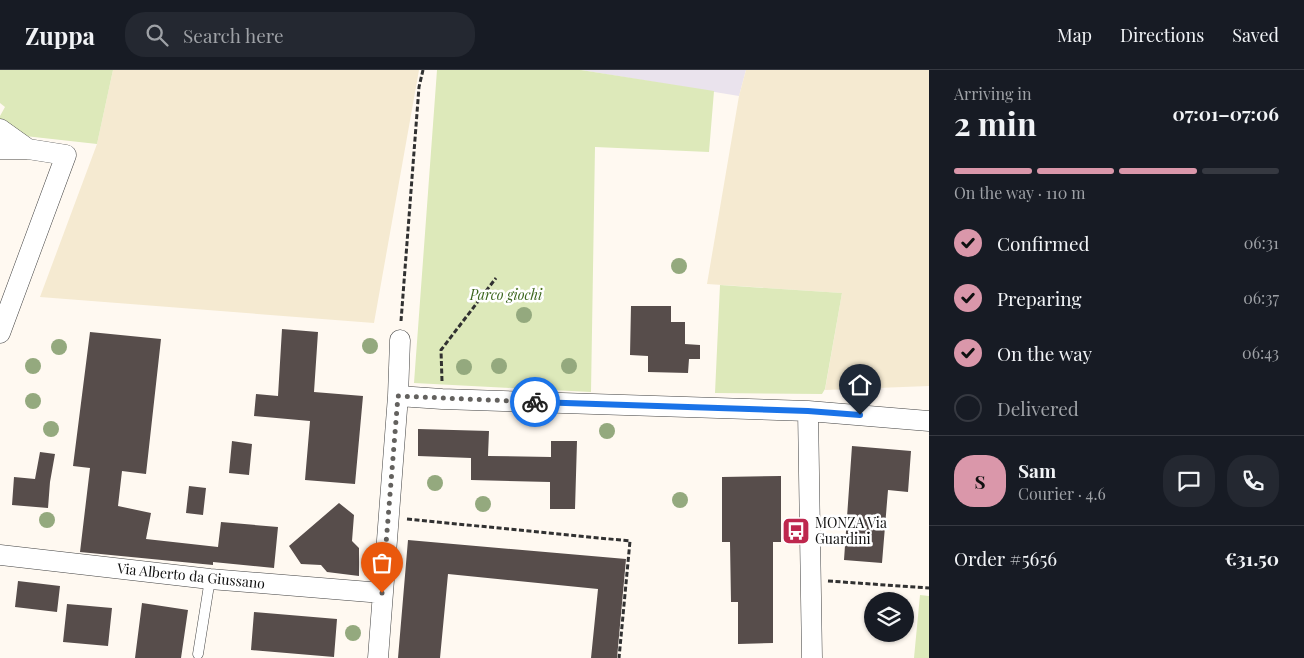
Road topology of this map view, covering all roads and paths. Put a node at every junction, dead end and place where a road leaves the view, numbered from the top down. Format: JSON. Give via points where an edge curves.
{"nodes":[{"id":1,"x":422,"y":70,"type":"edge"},
{"id":2,"x":0,"y":129,"type":"edge"},
{"id":3,"x":0,"y":149,"type":"edge"},
{"id":4,"x":28,"y":149,"type":"junction"},
{"id":5,"x":496,"y":278,"type":"dead end"},
{"id":6,"x":0,"y":333,"type":"edge"},
{"id":7,"x":400,"y":340,"type":"joint"},
{"id":8,"x":398,"y":396,"type":"junction"},
{"id":9,"x":442,"y":399,"type":"junction"},
{"id":10,"x":808,"y":411,"type":"junction"},
{"id":11,"x":929,"y":421,"type":"edge"},
{"id":12,"x":389,"y":518,"type":"junction"},
{"id":13,"x":0,"y":555,"type":"edge"},
{"id":14,"x":810,"y":579,"type":"junction"},
{"id":15,"x":210,"y":580,"type":"junction"},
{"id":16,"x":929,"y":588,"type":"edge"},
{"id":17,"x":382,"y":593,"type":"junction"},
{"id":18,"x":198,"y":654,"type":"dead end"},
{"id":19,"x":378,"y":658,"type":"edge"},
{"id":20,"x":620,"y":658,"type":"edge"},
{"id":21,"x":812,"y":658,"type":"edge"}],
"edges":[{"from":1,"to":7,"type":"path"},
{"from":2,"to":4,"type":"street"},
{"from":3,"to":4,"type":"street"},
{"from":4,"to":6,"type":"street","via":[[66,155]]},
{"from":5,"to":9,"type":"path","via":[[441,350]]},
{"from":7,"to":8,"type":"street"},
{"from":8,"to":9,"type":"street"},
{"from":8,"to":12,"type":"street"},
{"from":9,"to":10,"type":"street"},
{"from":10,"to":11,"type":"street"},
{"from":10,"to":14,"type":"street"},
{"from":12,"to":17,"type":"street"},
{"from":12,"to":20,"type":"path","via":[[630,541]]},
{"from":13,"to":15,"type":"street","name":"Via Alberto da Giussano"},
{"from":14,"to":16,"type":"path"},
{"from":14,"to":21,"type":"street"},
{"from":15,"to":17,"type":"street","name":"Via Alberto da Giussano"},
{"from":15,"to":18,"type":"lane"},
{"from":17,"to":19,"type":"street"}]}
